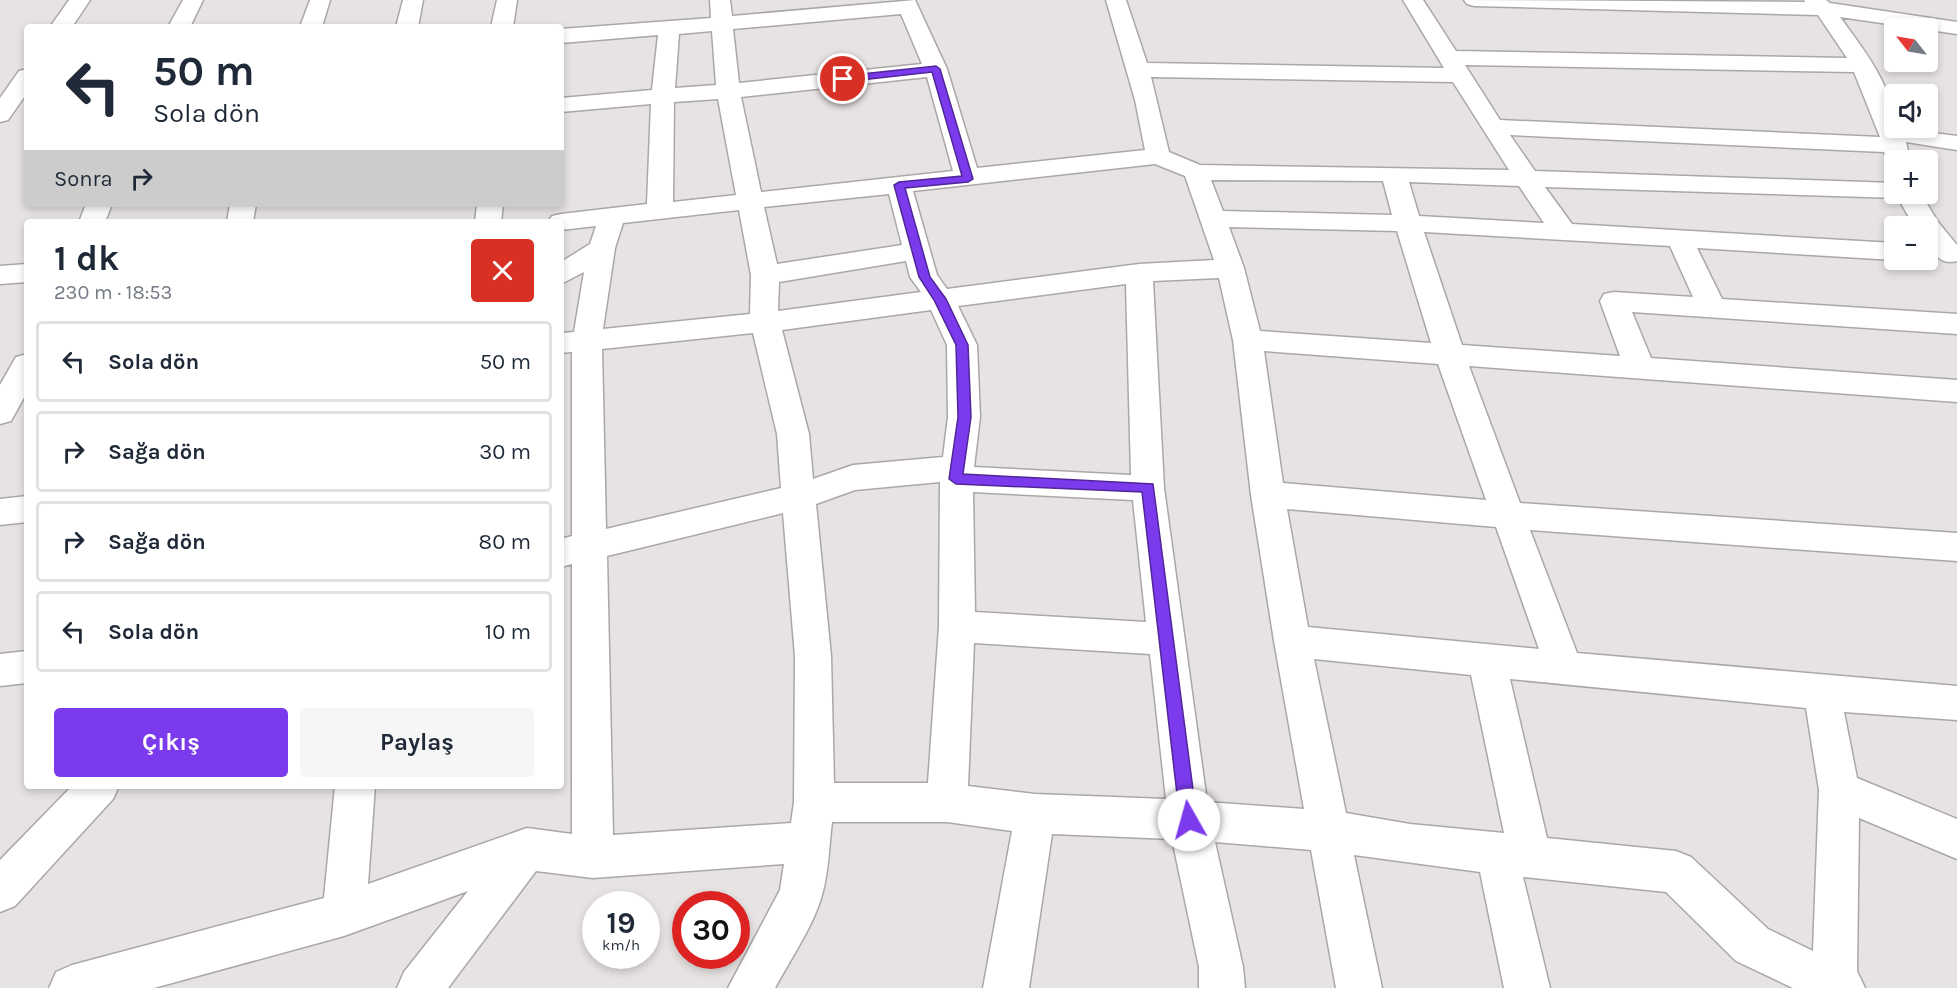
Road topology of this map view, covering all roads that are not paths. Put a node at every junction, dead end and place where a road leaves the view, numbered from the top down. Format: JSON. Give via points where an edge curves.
{"nodes":[{"id":1,"x":80,"y":0,"type":"edge"},
{"id":2,"x":193,"y":0,"type":"edge"},
{"id":3,"x":320,"y":0,"type":"edge"},
{"id":4,"x":413,"y":0,"type":"edge"},
{"id":5,"x":507,"y":0,"type":"edge"},
{"id":6,"x":1116,"y":0,"type":"edge"},
{"id":7,"x":1413,"y":0,"type":"edge"},
{"id":8,"x":1474,"y":0,"type":"edge"},
{"id":9,"x":906,"y":3,"type":"edge"},
{"id":10,"x":1819,"y":5,"type":"edge"},
{"id":11,"x":721,"y":11,"type":"edge"},
{"id":12,"x":63,"y":24,"type":"edge"},
{"id":13,"x":181,"y":24,"type":"edge"},
{"id":14,"x":312,"y":24,"type":"edge"},
{"id":15,"x":408,"y":24,"type":"edge"},
{"id":16,"x":503,"y":24,"type":"edge"},
{"id":17,"x":1957,"y":28,"type":"edge"},
{"id":18,"x":669,"y":29,"type":"junction"},
{"id":19,"x":564,"y":36,"type":"edge"},
{"id":20,"x":1863,"y":65,"type":"junction"},
{"id":21,"x":1456,"y":67,"type":"junction"},
{"id":22,"x":936,"y":69,"type":"junction"},
{"id":23,"x":1136,"y":70,"type":"junction"},
{"id":24,"x":24,"y":80,"type":"edge"},
{"id":25,"x":728,"y":91,"type":"junction"},
{"id":26,"x":663,"y":94,"type":"junction"},
{"id":27,"x":564,"y":105,"type":"edge"},
{"id":28,"x":0,"y":115,"type":"edge"},
{"id":29,"x":1493,"y":127,"type":"junction"},
{"id":30,"x":1957,"y":144,"type":"edge"},
{"id":31,"x":1894,"y":146,"type":"edge"},
{"id":32,"x":1158,"y":156,"type":"junction"},
{"id":33,"x":1196,"y":172,"type":"junction"},
{"id":34,"x":1394,"y":174,"type":"junction"},
{"id":35,"x":968,"y":179,"type":"junction"},
{"id":36,"x":1528,"y":180,"type":"junction"},
{"id":37,"x":899,"y":185,"type":"junction"},
{"id":38,"x":1884,"y":191,"type":"edge"},
{"id":39,"x":752,"y":200,"type":"junction"},
{"id":40,"x":660,"y":211,"type":"junction"},
{"id":41,"x":1212,"y":219,"type":"junction"},
{"id":42,"x":564,"y":223,"type":"edge"},
{"id":43,"x":1407,"y":224,"type":"junction"},
{"id":44,"x":607,"y":233,"type":"junction"},
{"id":45,"x":1565,"y":234,"type":"junction"},
{"id":46,"x":1680,"y":240,"type":"junction"},
{"id":47,"x":1884,"y":250,"type":"edge"},
{"id":48,"x":918,"y":251,"type":"junction"},
{"id":49,"x":1230,"y":268,"type":"junction"},
{"id":50,"x":564,"y":271,"type":"edge"},
{"id":51,"x":24,"y":273,"type":"edge"},
{"id":52,"x":1139,"y":273,"type":"junction"},
{"id":53,"x":0,"y":275,"type":"edge"},
{"id":54,"x":765,"y":275,"type":"junction"},
{"id":55,"x":940,"y":299,"type":"junction"},
{"id":56,"x":1712,"y":307,"type":"junction"},
{"id":57,"x":766,"y":322,"type":"junction"},
{"id":58,"x":1957,"y":324,"type":"edge"},
{"id":59,"x":1248,"y":340,"type":"junction"},
{"id":60,"x":574,"y":341,"type":"edge"},
{"id":61,"x":1450,"y":353,"type":"junction"},
{"id":62,"x":1639,"y":367,"type":"junction"},
{"id":63,"x":18,"y":379,"type":"edge"},
{"id":64,"x":1957,"y":391,"type":"edge"},
{"id":65,"x":0,"y":413,"type":"edge"},
{"id":66,"x":957,"y":473,"type":"junction"},
{"id":67,"x":1148,"y":488,"type":"junction"},
{"id":68,"x":1268,"y":495,"type":"junction"},
{"id":69,"x":798,"y":497,"type":"junction"},
{"id":70,"x":24,"y":509,"type":"edge"},
{"id":71,"x":0,"y":512,"type":"edge"},
{"id":72,"x":1509,"y":515,"type":"junction"},
{"id":73,"x":1957,"y":547,"type":"edge"},
{"id":74,"x":574,"y":549,"type":"edge"},
{"id":75,"x":957,"y":626,"type":"junction"},
{"id":76,"x":1166,"y":639,"type":"junction"},
{"id":77,"x":1292,"y":641,"type":"junction"},
{"id":78,"x":1487,"y":661,"type":"junction"},
{"id":79,"x":24,"y":667,"type":"edge"},
{"id":80,"x":1564,"y":668,"type":"junction"},
{"id":81,"x":0,"y":670,"type":"edge"},
{"id":82,"x":1822,"y":693,"type":"junction"},
{"id":83,"x":1957,"y":703,"type":"edge"},
{"id":84,"x":96,"y":789,"type":"edge"},
{"id":85,"x":355,"y":789,"type":"edge"},
{"id":86,"x":1839,"y":790,"type":"junction"},
{"id":87,"x":814,"y":801,"type":"junction"},
{"id":88,"x":947,"y":803,"type":"junction"},
{"id":89,"x":1035,"y":814,"type":"junction"},
{"id":90,"x":1189,"y":820,"type":"junction"},
{"id":91,"x":1330,"y":831,"type":"junction"},
{"id":92,"x":1957,"y":839,"type":"edge"},
{"id":93,"x":811,"y":843,"type":"junction"},
{"id":94,"x":527,"y":849,"type":"junction"},
{"id":95,"x":1514,"y":854,"type":"junction"},
{"id":96,"x":592,"y":857,"type":"junction"},
{"id":97,"x":8,"y":874,"type":"edge"},
{"id":98,"x":345,"y":914,"type":"junction"},
{"id":99,"x":1836,"y":987,"type":"edge"},
{"id":100,"x":72,"y":988,"type":"edge"},
{"id":101,"x":420,"y":988,"type":"edge"},
{"id":102,"x":751,"y":988,"type":"edge"},
{"id":103,"x":1006,"y":988,"type":"edge"},
{"id":104,"x":1222,"y":988,"type":"edge"},
{"id":105,"x":1359,"y":988,"type":"edge"},
{"id":106,"x":1527,"y":988,"type":"edge"}],
"edges":[{"from":1,"to":12,"type":"street"},
{"from":2,"to":13,"type":"street"},
{"from":3,"to":14,"type":"street"},
{"from":4,"to":15,"type":"street"},
{"from":5,"to":16,"type":"street"},
{"from":6,"to":23,"type":"street"},
{"from":7,"to":21,"type":"street"},
{"from":8,"to":10,"type":"street"},
{"from":9,"to":11,"type":"street"},
{"from":9,"to":22,"type":"street"},
{"from":10,"to":17,"type":"street"},
{"from":10,"to":20,"type":"street"},
{"from":11,"to":18,"type":"street"},
{"from":11,"to":25,"type":"street"},
{"from":18,"to":19,"type":"street"},
{"from":18,"to":26,"type":"street"},
{"from":20,"to":21,"type":"street"},
{"from":20,"to":31,"type":"street"},
{"from":21,"to":23,"type":"street"},
{"from":21,"to":29,"type":"street"},
{"from":22,"to":25,"type":"street"},
{"from":22,"to":35,"type":"street"},
{"from":23,"to":32,"type":"street","via":[[1147,100]]},
{"from":24,"to":28,"type":"street"},
{"from":25,"to":26,"type":"street"},
{"from":25,"to":39,"type":"street"},
{"from":26,"to":27,"type":"street"},
{"from":26,"to":40,"type":"street"},
{"from":29,"to":31,"type":"street"},
{"from":29,"to":36,"type":"street"},
{"from":30,"to":31,"type":"street"},
{"from":32,"to":33,"type":"street"},
{"from":32,"to":35,"type":"street"},
{"from":33,"to":34,"type":"street"},
{"from":33,"to":41,"type":"street"},
{"from":34,"to":36,"type":"street"},
{"from":34,"to":43,"type":"street"},
{"from":35,"to":37,"type":"street"},
{"from":36,"to":38,"type":"street"},
{"from":36,"to":45,"type":"street"},
{"from":37,"to":39,"type":"street"},
{"from":37,"to":48,"type":"street"},
{"from":39,"to":40,"type":"street"},
{"from":39,"to":54,"type":"street"},
{"from":40,"to":44,"type":"street"},
{"from":41,"to":43,"type":"street"},
{"from":41,"to":49,"type":"street"},
{"from":42,"to":44,"type":"street"},
{"from":43,"to":45,"type":"street"},
{"from":43,"to":61,"type":"street"},
{"from":44,"to":50,"type":"street"},
{"from":44,"to":60,"type":"street"},
{"from":45,"to":46,"type":"street"},
{"from":46,"to":47,"type":"street"},
{"from":46,"to":56,"type":"street"},
{"from":48,"to":54,"type":"street"},
{"from":48,"to":55,"type":"street","via":[[924,277]]},
{"from":49,"to":52,"type":"street"},
{"from":49,"to":59,"type":"street"},
{"from":51,"to":53,"type":"street"},
{"from":52,"to":55,"type":"street"},
{"from":52,"to":67,"type":"street"},
{"from":54,"to":57,"type":"street"},
{"from":55,"to":57,"type":"street"},
{"from":55,"to":66,"type":"street","via":[[962,345],[964,417]]},
{"from":56,"to":58,"type":"street"},
{"from":56,"to":62,"type":"street","via":[[1614,302]]},
{"from":57,"to":60,"type":"street"},
{"from":57,"to":69,"type":"street","via":[[793,434]]},
{"from":59,"to":61,"type":"street"},
{"from":59,"to":68,"type":"street"},
{"from":60,"to":74,"type":"street"},
{"from":61,"to":62,"type":"street"},
{"from":61,"to":72,"type":"street"},
{"from":62,"to":64,"type":"street"},
{"from":63,"to":65,"type":"street"},
{"from":66,"to":67,"type":"street"},
{"from":66,"to":69,"type":"street","via":[[853,478]]},
{"from":66,"to":75,"type":"street"},
{"from":67,"to":76,"type":"street"},
{"from":68,"to":72,"type":"street"},
{"from":68,"to":77,"type":"street"},
{"from":69,"to":74,"type":"street"},
{"from":69,"to":87,"type":"street","via":[[813,656]]},
{"from":70,"to":71,"type":"street"},
{"from":72,"to":73,"type":"street"},
{"from":72,"to":80,"type":"street"},
{"from":74,"to":96,"type":"street"},
{"from":75,"to":76,"type":"street"},
{"from":75,"to":88,"type":"street"},
{"from":76,"to":90,"type":"street"},
{"from":77,"to":78,"type":"street"},
{"from":77,"to":91,"type":"street"},
{"from":78,"to":80,"type":"street"},
{"from":78,"to":95,"type":"street"},
{"from":79,"to":81,"type":"street"},
{"from":80,"to":82,"type":"street"},
{"from":82,"to":83,"type":"street"},
{"from":82,"to":86,"type":"street"},
{"from":84,"to":97,"type":"street"},
{"from":85,"to":98,"type":"street"},
{"from":86,"to":92,"type":"street"},
{"from":86,"to":99,"type":"street"},
{"from":87,"to":88,"type":"street"},
{"from":87,"to":93,"type":"street"},
{"from":88,"to":89,"type":"street"},
{"from":89,"to":90,"type":"street"},
{"from":89,"to":103,"type":"street"},
{"from":90,"to":91,"type":"street"},
{"from":90,"to":104,"type":"street","via":[[1221,967]]},
{"from":91,"to":95,"type":"street"},
{"from":91,"to":105,"type":"street"},
{"from":93,"to":96,"type":"street"},
{"from":93,"to":102,"type":"street","via":[[801,895]]},
{"from":94,"to":96,"type":"street"},
{"from":94,"to":98,"type":"street"},
{"from":94,"to":101,"type":"street"},
{"from":95,"to":99,"type":"street","via":[[1676,872],[1752,945]]},
{"from":95,"to":106,"type":"street"},
{"from":98,"to":100,"type":"street"}]}
